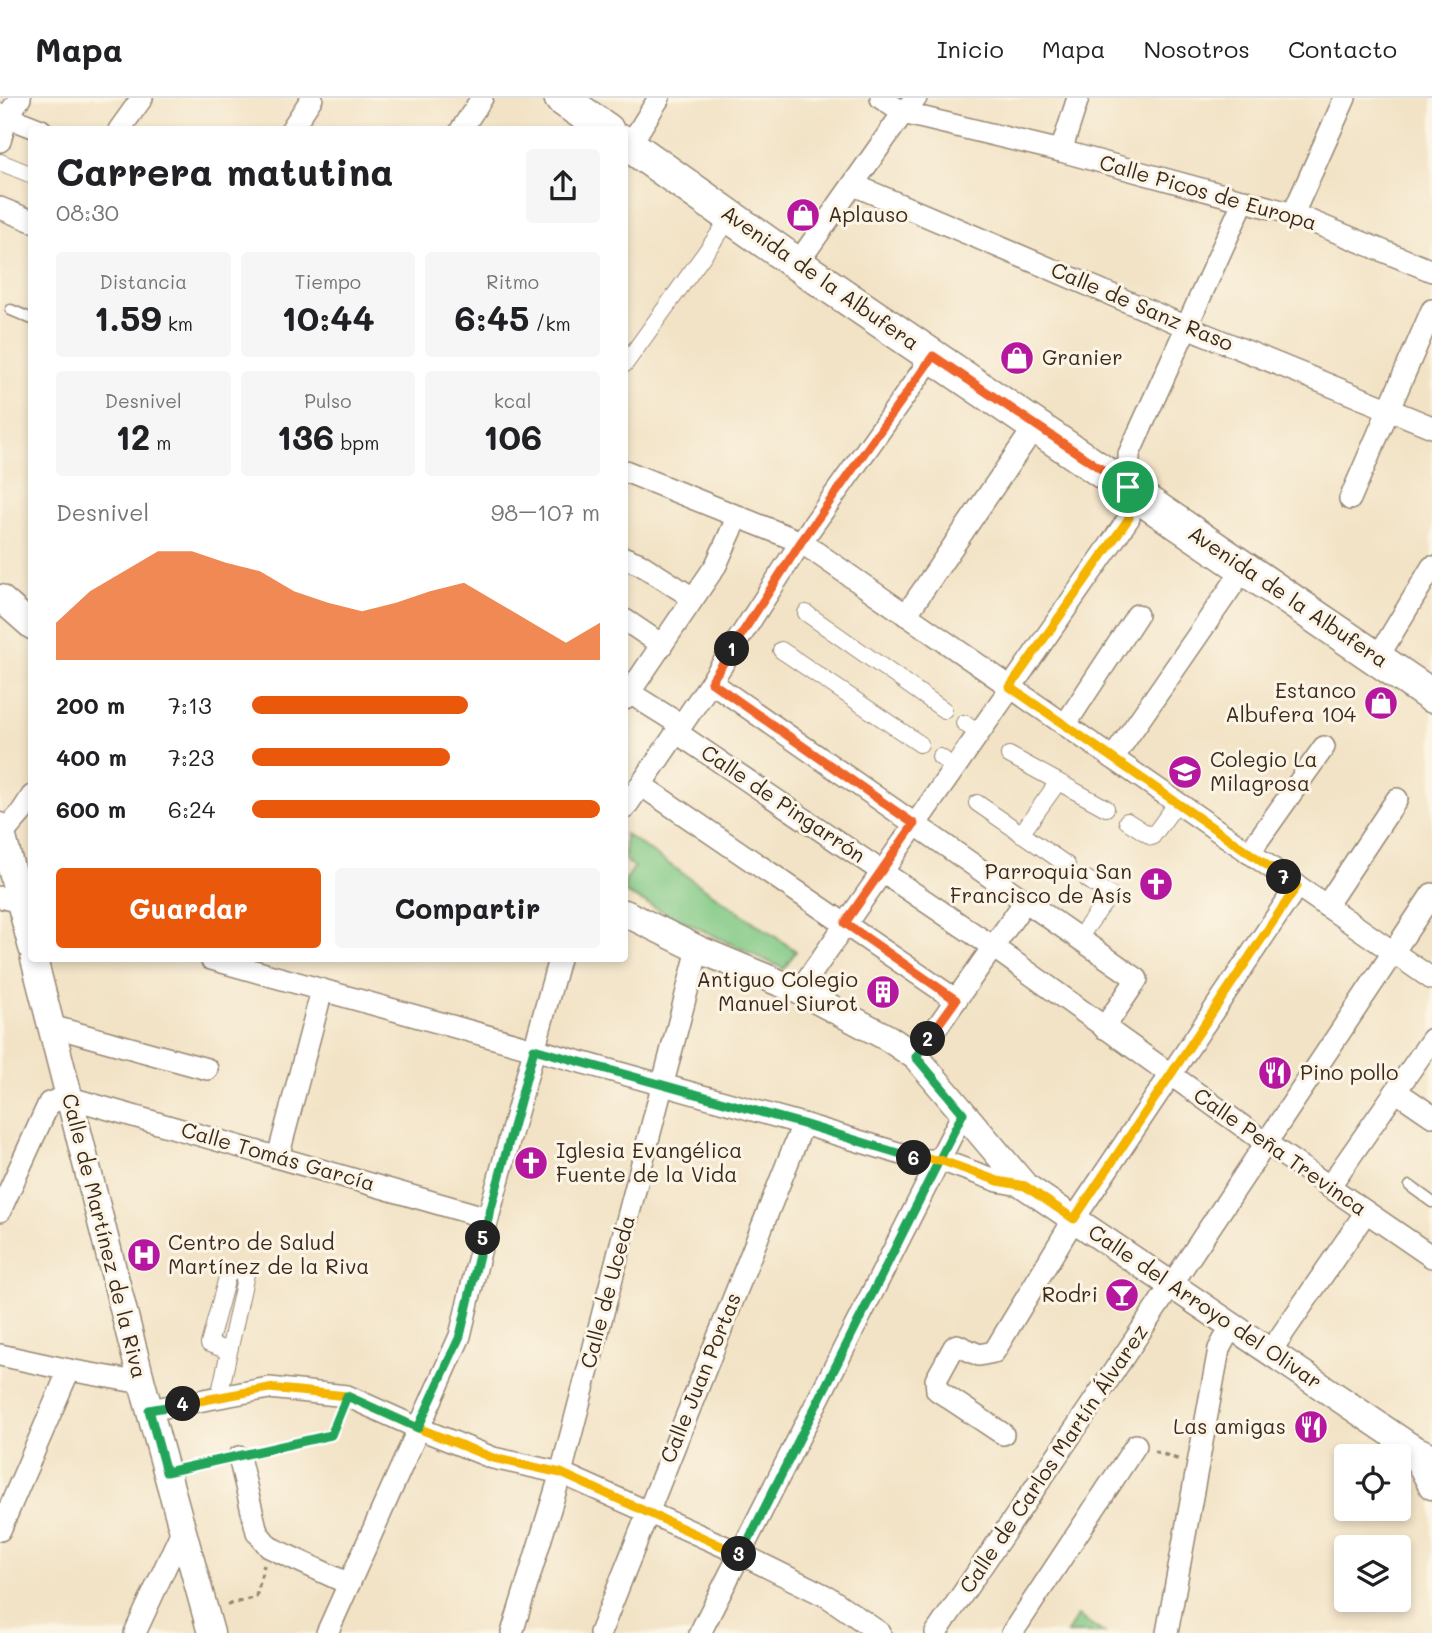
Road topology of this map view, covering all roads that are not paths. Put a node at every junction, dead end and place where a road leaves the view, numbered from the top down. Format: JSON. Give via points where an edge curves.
{"nodes":[{"id":1,"x":20,"y":98,"type":"edge"},
{"id":2,"x":142,"y":98,"type":"edge"},
{"id":3,"x":312,"y":98,"type":"edge"},
{"id":4,"x":482,"y":98,"type":"edge"},
{"id":5,"x":561,"y":98,"type":"edge"},
{"id":6,"x":659,"y":98,"type":"edge"},
{"id":7,"x":881,"y":98,"type":"edge"},
{"id":8,"x":1078,"y":98,"type":"edge"},
{"id":9,"x":1345,"y":98,"type":"edge"},
{"id":10,"x":910,"y":106,"type":"edge"},
{"id":11,"x":3,"y":116,"type":"edge"},
{"id":12,"x":30,"y":126,"type":"edge"},
{"id":13,"x":122,"y":126,"type":"edge"},
{"id":14,"x":293,"y":126,"type":"edge"},
{"id":15,"x":464,"y":126,"type":"edge"},
{"id":16,"x":602,"y":126,"type":"edge"},
{"id":17,"x":628,"y":131,"type":"edge"},
{"id":18,"x":0,"y":141,"type":"edge"},
{"id":19,"x":628,"y":144,"type":"edge"},
{"id":20,"x":1061,"y":151,"type":"junction"},
{"id":21,"x":0,"y":162,"type":"edge"},
{"id":22,"x":28,"y":173,"type":"edge"},
{"id":23,"x":854,"y":185,"type":"junction"},
{"id":24,"x":1244,"y":200,"type":"junction"},
{"id":25,"x":0,"y":208,"type":"edge"},
{"id":26,"x":1293,"y":214,"type":"junction"},
{"id":27,"x":731,"y":217,"type":"junction"},
{"id":28,"x":28,"y":219,"type":"edge"},
{"id":29,"x":797,"y":264,"type":"junction"},
{"id":30,"x":1432,"y":271,"type":"edge"},
{"id":31,"x":11,"y":310,"type":"dead end"},
{"id":32,"x":1432,"y":310,"type":"edge"},
{"id":33,"x":28,"y":317,"type":"edge"},
{"id":34,"x":1187,"y":327,"type":"junction"},
{"id":35,"x":933,"y":356,"type":"junction"},
{"id":36,"x":628,"y":360,"type":"edge"},
{"id":37,"x":1390,"y":410,"type":"junction"},
{"id":38,"x":1035,"y":425,"type":"junction"},
{"id":39,"x":1432,"y":427,"type":"edge"},
{"id":40,"x":628,"y":472,"type":"edge"},
{"id":41,"x":1128,"y":487,"type":"junction"},
{"id":42,"x":1350,"y":499,"type":"dead end"},
{"id":43,"x":738,"y":516,"type":"junction"},
{"id":44,"x":801,"y":542,"type":"junction"},
{"id":45,"x":628,"y":559,"type":"edge"},
{"id":46,"x":1245,"y":567,"type":"junction"},
{"id":47,"x":1432,"y":569,"type":"edge"},
{"id":48,"x":0,"y":598,"type":"edge"},
{"id":49,"x":693,"y":598,"type":"junction"},
{"id":50,"x":806,"y":612,"type":"dead end"},
{"id":51,"x":906,"y":614,"type":"junction"},
{"id":52,"x":1137,"y":615,"type":"dead end"},
{"id":53,"x":28,"y":622,"type":"edge"},
{"id":54,"x":628,"y":622,"type":"edge"},
{"id":55,"x":662,"y":645,"type":"junction"},
{"id":56,"x":781,"y":650,"type":"dead end"},
{"id":57,"x":1378,"y":657,"type":"junction"},
{"id":58,"x":711,"y":682,"type":"junction"},
{"id":59,"x":1010,"y":687,"type":"junction"},
{"id":60,"x":628,"y":691,"type":"edge"},
{"id":61,"x":628,"y":695,"type":"edge"},
{"id":62,"x":1432,"y":696,"type":"edge"},
{"id":63,"x":944,"y":710,"type":"dead end"},
{"id":64,"x":1065,"y":725,"type":"junction"},
{"id":65,"x":679,"y":729,"type":"junction"},
{"id":66,"x":920,"y":744,"type":"dead end"},
{"id":67,"x":1324,"y":747,"type":"dead end"},
{"id":68,"x":1009,"y":755,"type":"dead end"},
{"id":69,"x":1113,"y":758,"type":"junction"},
{"id":70,"x":1058,"y":782,"type":"junction"},
{"id":71,"x":641,"y":785,"type":"junction"},
{"id":72,"x":1397,"y":799,"type":"dead end"},
{"id":73,"x":28,"y":802,"type":"edge"},
{"id":74,"x":977,"y":803,"type":"dead end"},
{"id":75,"x":1177,"y":803,"type":"junction"},
{"id":76,"x":628,"y":804,"type":"edge"},
{"id":77,"x":1106,"y":808,"type":"dead end"},
{"id":78,"x":1126,"y":821,"type":"dead end"},
{"id":79,"x":914,"y":824,"type":"junction"},
{"id":80,"x":1,"y":832,"type":"edge"},
{"id":81,"x":1021,"y":834,"type":"junction"},
{"id":82,"x":1249,"y":853,"type":"junction"},
{"id":83,"x":1067,"y":865,"type":"dead end"},
{"id":84,"x":882,"y":870,"type":"junction"},
{"id":85,"x":1087,"y":879,"type":"dead end"},
{"id":86,"x":1297,"y":886,"type":"junction"},
{"id":87,"x":1432,"y":894,"type":"edge"},
{"id":88,"x":1026,"y":900,"type":"junction"},
{"id":89,"x":17,"y":902,"type":"edge"},
{"id":90,"x":1326,"y":906,"type":"junction"},
{"id":91,"x":628,"y":914,"type":"edge"},
{"id":92,"x":845,"y":923,"type":"junction"},
{"id":93,"x":28,"y":936,"type":"edge"},
{"id":94,"x":1078,"y":939,"type":"junction"},
{"id":95,"x":993,"y":947,"type":"junction"},
{"id":96,"x":698,"y":949,"type":"junction"},
{"id":97,"x":1392,"y":952,"type":"junction"},
{"id":98,"x":35,"y":962,"type":"edge"},
{"id":99,"x":222,"y":962,"type":"edge"},
{"id":100,"x":558,"y":962,"type":"edge"},
{"id":101,"x":1432,"y":979,"type":"edge"},
{"id":102,"x":323,"y":990,"type":"junction"},
{"id":103,"x":799,"y":991,"type":"junction"},
{"id":104,"x":956,"y":1000,"type":"junction"},
{"id":105,"x":51,"y":1026,"type":"junction"},
{"id":106,"x":1104,"y":1028,"type":"junction"},
{"id":107,"x":1432,"y":1039,"type":"edge"},
{"id":108,"x":534,"y":1049,"type":"junction"},
{"id":109,"x":916,"y":1057,"type":"junction"},
{"id":110,"x":207,"y":1069,"type":"dead end"},
{"id":111,"x":1170,"y":1075,"type":"junction"},
{"id":112,"x":662,"y":1084,"type":"junction"},
{"id":113,"x":1397,"y":1092,"type":"junction"},
{"id":114,"x":68,"y":1097,"type":"junction"},
{"id":115,"x":963,"y":1113,"type":"junction"},
{"id":116,"x":1432,"y":1116,"type":"edge"},
{"id":117,"x":803,"y":1124,"type":"junction"},
{"id":118,"x":1266,"y":1143,"type":"junction"},
{"id":119,"x":278,"y":1157,"type":"junction"},
{"id":120,"x":940,"y":1160,"type":"junction"},
{"id":121,"x":1025,"y":1186,"type":"junction"},
{"id":122,"x":1410,"y":1186,"type":"dead end"},
{"id":123,"x":1329,"y":1187,"type":"junction"},
{"id":124,"x":1432,"y":1202,"type":"edge"},
{"id":125,"x":0,"y":1211,"type":"edge"},
{"id":126,"x":1366,"y":1212,"type":"junction"},
{"id":127,"x":488,"y":1218,"type":"junction"},
{"id":128,"x":1074,"y":1219,"type":"junction"},
{"id":129,"x":1431,"y":1253,"type":"edge"},
{"id":130,"x":1171,"y":1284,"type":"junction"},
{"id":131,"x":1232,"y":1325,"type":"junction"},
{"id":132,"x":229,"y":1351,"type":"dead end"},
{"id":133,"x":1270,"y":1352,"type":"junction"},
{"id":134,"x":0,"y":1355,"type":"edge"},
{"id":135,"x":69,"y":1370,"type":"junction"},
{"id":136,"x":142,"y":1383,"type":"junction"},
{"id":137,"x":219,"y":1397,"type":"junction"},
{"id":138,"x":149,"y":1410,"type":"junction"},
{"id":139,"x":418,"y":1428,"type":"junction"},
{"id":140,"x":1003,"y":1434,"type":"dead end"},
{"id":141,"x":1136,"y":1445,"type":"road end"},
{"id":142,"x":1422,"y":1452,"type":"edge"},
{"id":143,"x":239,"y":1457,"type":"road end"},
{"id":144,"x":561,"y":1473,"type":"junction"},
{"id":145,"x":1432,"y":1486,"type":"edge"},
{"id":146,"x":648,"y":1513,"type":"junction"},
{"id":147,"x":0,"y":1530,"type":"edge"},
{"id":148,"x":181,"y":1533,"type":"junction"},
{"id":149,"x":741,"y":1554,"type":"junction"},
{"id":150,"x":349,"y":1584,"type":"junction"},
{"id":151,"x":208,"y":1622,"type":"edge"},
{"id":152,"x":135,"y":1633,"type":"edge"},
{"id":153,"x":327,"y":1633,"type":"edge"},
{"id":154,"x":512,"y":1633,"type":"edge"},
{"id":155,"x":600,"y":1633,"type":"edge"},
{"id":156,"x":700,"y":1633,"type":"edge"},
{"id":157,"x":880,"y":1633,"type":"edge"},
{"id":158,"x":936,"y":1633,"type":"edge"},
{"id":159,"x":1012,"y":1633,"type":"edge"},
{"id":160,"x":1167,"y":1633,"type":"edge"}],
"edges":[{"from":1,"to":11,"type":"street"},
{"from":2,"to":13,"type":"street"},
{"from":3,"to":14,"type":"street"},
{"from":4,"to":15,"type":"street"},
{"from":5,"to":16,"type":"main road","name":"Avenida de la Albufera"},
{"from":6,"to":17,"type":"street"},
{"from":7,"to":10,"type":"street"},
{"from":8,"to":20,"type":"street"},
{"from":9,"to":26,"type":"street"},
{"from":10,"to":20,"type":"street","name":"Calle Picos de Europa"},
{"from":10,"to":23,"type":"street"},
{"from":11,"to":12,"type":"street"},
{"from":11,"to":18,"type":"street"},
{"from":19,"to":27,"type":"main road","name":"Avenida de la Albufera"},
{"from":20,"to":24,"type":"street","name":"Calle Picos de Europa"},
{"from":21,"to":22,"type":"street"},
{"from":23,"to":29,"type":"street"},
{"from":23,"to":34,"type":"street","name":"Calle de Sanz Raso"},
{"from":24,"to":26,"type":"street","name":"Calle Picos de Europa"},
{"from":24,"to":34,"type":"street"},
{"from":25,"to":28,"type":"street"},
{"from":26,"to":30,"type":"street","name":"Calle Picos de Europa"},
{"from":27,"to":29,"type":"main road","name":"Avenida de la Albufera"},
{"from":27,"to":36,"type":"street"},
{"from":29,"to":35,"type":"main road","name":"Avenida de la Albufera"},
{"from":31,"to":33,"type":"lane"},
{"from":32,"to":37,"type":"street"},
{"from":34,"to":37,"type":"street","name":"Calle de Sanz Raso"},
{"from":34,"to":41,"type":"street","via":[[1129,454]]},
{"from":35,"to":38,"type":"main road","name":"Avenida de la Albufera"},
{"from":35,"to":44,"type":"street"},
{"from":37,"to":39,"type":"street","name":"Calle de Sanz Raso"},
{"from":37,"to":42,"type":"street"},
{"from":38,"to":41,"type":"main road","name":"Avenida de la Albufera"},
{"from":38,"to":51,"type":"street"},
{"from":40,"to":43,"type":"street"},
{"from":41,"to":46,"type":"main road","name":"Avenida de la Albufera"},
{"from":41,"to":59,"type":"street","via":[[1129,518]]},
{"from":43,"to":44,"type":"street"},
{"from":43,"to":49,"type":"street","via":[[716,565]]},
{"from":44,"to":51,"type":"street"},
{"from":44,"to":58,"type":"street"},
{"from":45,"to":49,"type":"street"},
{"from":46,"to":57,"type":"main road","name":"Avenida de la Albufera"},
{"from":46,"to":69,"type":"street"},
{"from":47,"to":57,"type":"street"},
{"from":48,"to":53,"type":"street"},
{"from":49,"to":55,"type":"street"},
{"from":50,"to":63,"type":"street"},
{"from":51,"to":59,"type":"street"},
{"from":52,"to":64,"type":"street"},
{"from":54,"to":55,"type":"street"},
{"from":55,"to":60,"type":"street"},
{"from":56,"to":66,"type":"street"},
{"from":57,"to":62,"type":"main road","name":"Avenida de la Albufera"},
{"from":58,"to":65,"type":"street"},
{"from":58,"to":79,"type":"street"},
{"from":59,"to":64,"type":"street"},
{"from":59,"to":79,"type":"street","via":[[947,762]]},
{"from":61,"to":65,"type":"street","name":"Calle de Pingarrón"},
{"from":64,"to":69,"type":"street"},
{"from":65,"to":71,"type":"street"},
{"from":65,"to":84,"type":"street","name":"Calle de Pingarrón"},
{"from":67,"to":82,"type":"street"},
{"from":68,"to":70,"type":"street"},
{"from":69,"to":75,"type":"street"},
{"from":70,"to":77,"type":"street"},
{"from":70,"to":81,"type":"street"},
{"from":71,"to":76,"type":"street"},
{"from":71,"to":92,"type":"street"},
{"from":72,"to":90,"type":"street"},
{"from":73,"to":80,"type":"street"},
{"from":74,"to":81,"type":"street"},
{"from":75,"to":78,"type":"street","via":[[1152,837]]},
{"from":75,"to":82,"type":"street"},
{"from":79,"to":84,"type":"street"},
{"from":79,"to":88,"type":"street"},
{"from":80,"to":89,"type":"street"},
{"from":81,"to":83,"type":"street"},
{"from":82,"to":86,"type":"street"},
{"from":84,"to":92,"type":"street"},
{"from":84,"to":95,"type":"street","name":"Calle de Pingarrón"},
{"from":85,"to":94,"type":"street","via":[[1110,895]]},
{"from":86,"to":90,"type":"street"},
{"from":86,"to":111,"type":"street"},
{"from":87,"to":97,"type":"street","name":"Calle de Carlos Martín Álvarez"},
{"from":88,"to":94,"type":"street"},
{"from":88,"to":95,"type":"street"},
{"from":89,"to":93,"type":"street"},
{"from":90,"to":97,"type":"street"},
{"from":91,"to":96,"type":"street","name":"Calle del Arroyo del Olivar"},
{"from":92,"to":103,"type":"street"},
{"from":92,"to":104,"type":"street"},
{"from":94,"to":106,"type":"street","via":[[1137,979]]},
{"from":95,"to":104,"type":"street"},
{"from":95,"to":106,"type":"street","name":"Calle Peña Trevinca"},
{"from":96,"to":103,"type":"street","name":"Calle del Arroyo del Olivar"},
{"from":96,"to":112,"type":"street","name":"Calle de Uceda"},
{"from":97,"to":101,"type":"street"},
{"from":97,"to":118,"type":"street","name":"Calle de Carlos Martín Álvarez"},
{"from":98,"to":105,"type":"street","name":"Calle de Martínez de la Riva"},
{"from":99,"to":102,"type":"street"},
{"from":100,"to":108,"type":"street"},
{"from":102,"to":108,"type":"street"},
{"from":102,"to":119,"type":"street"},
{"from":103,"to":109,"type":"street","name":"Calle del Arroyo del Olivar"},
{"from":104,"to":109,"type":"street"},
{"from":105,"to":110,"type":"street"},
{"from":105,"to":114,"type":"street","name":"Calle de Martínez de la Riva"},
{"from":106,"to":111,"type":"street","name":"Calle Peña Trevinca"},
{"from":107,"to":113,"type":"street"},
{"from":108,"to":112,"type":"street"},
{"from":108,"to":127,"type":"street"},
{"from":109,"to":115,"type":"street","name":"Calle del Arroyo del Olivar"},
{"from":111,"to":118,"type":"street","name":"Calle Peña Trevinca"},
{"from":111,"to":128,"type":"street"},
{"from":112,"to":117,"type":"street"},
{"from":112,"to":144,"type":"street","name":"Calle de Uceda"},
{"from":113,"to":116,"type":"street"},
{"from":113,"to":123,"type":"street"},
{"from":114,"to":119,"type":"street","name":"Calle Tomás García"},
{"from":114,"to":125,"type":"street","via":[[49,1103]]},
{"from":114,"to":136,"type":"street","name":"Calle de Martínez de la Riva"},
{"from":115,"to":120,"type":"street"},
{"from":115,"to":121,"type":"street","name":"Calle del Arroyo del Olivar"},
{"from":117,"to":120,"type":"street","via":[[921,1160]]},
{"from":117,"to":146,"type":"street","name":"Calle Juan Portas"},
{"from":118,"to":123,"type":"street","name":"Calle Peña Trevinca"},
{"from":118,"to":130,"type":"street","name":"Calle de Carlos Martín Álvarez"},
{"from":119,"to":127,"type":"street","name":"Calle Tomás García"},
{"from":120,"to":121,"type":"street"},
{"from":120,"to":149,"type":"street"},
{"from":121,"to":128,"type":"street","name":"Calle del Arroyo del Olivar"},
{"from":122,"to":124,"type":"lane"},
{"from":123,"to":126,"type":"street","name":"Calle Peña Trevinca"},
{"from":126,"to":129,"type":"street","name":"Calle Peña Trevinca"},
{"from":126,"to":133,"type":"street"},
{"from":127,"to":139,"type":"street","via":[[460,1336]]},
{"from":128,"to":130,"type":"street","name":"Calle del Arroyo del Olivar"},
{"from":128,"to":140,"type":"street","via":[[994,1352],[979,1355],[957,1345],[936,1380],[937,1390]]},
{"from":130,"to":131,"type":"street","name":"Calle del Arroyo del Olivar"},
{"from":130,"to":158,"type":"street","name":"Calle de Carlos Martín Álvarez"},
{"from":131,"to":133,"type":"street","name":"Calle del Arroyo del Olivar"},
{"from":131,"to":160,"type":"street","via":[[1219,1349]]},
{"from":132,"to":137,"type":"street"},
{"from":133,"to":142,"type":"street","name":"Calle del Arroyo del Olivar"},
{"from":134,"to":135,"type":"street"},
{"from":135,"to":136,"type":"street"},
{"from":135,"to":147,"type":"street"},
{"from":136,"to":138,"type":"street","name":"Calle de Martínez de la Riva"},
{"from":137,"to":138,"type":"street"},
{"from":137,"to":139,"type":"street","via":[[269,1388],[347,1396]]},
{"from":138,"to":148,"type":"street","name":"Calle de Martínez de la Riva"},
{"from":139,"to":144,"type":"street","via":[[493,1458]]},
{"from":139,"to":150,"type":"street"},
{"from":141,"to":159,"type":"street"},
{"from":142,"to":145,"type":"street","name":"Calle del Arroyo del Olivar"},
{"from":143,"to":150,"type":"street","via":[[257,1532],[269,1547]]},
{"from":144,"to":146,"type":"street"},
{"from":144,"to":154,"type":"street","name":"Calle de Uceda"},
{"from":146,"to":149,"type":"street"},
{"from":146,"to":155,"type":"street","name":"Calle Juan Portas"},
{"from":148,"to":151,"type":"street","name":"Calle de Martínez de la Riva"},
{"from":148,"to":152,"type":"street"},
{"from":149,"to":156,"type":"street"},
{"from":149,"to":157,"type":"street","via":[[828,1597]]},
{"from":150,"to":153,"type":"street"}]}
